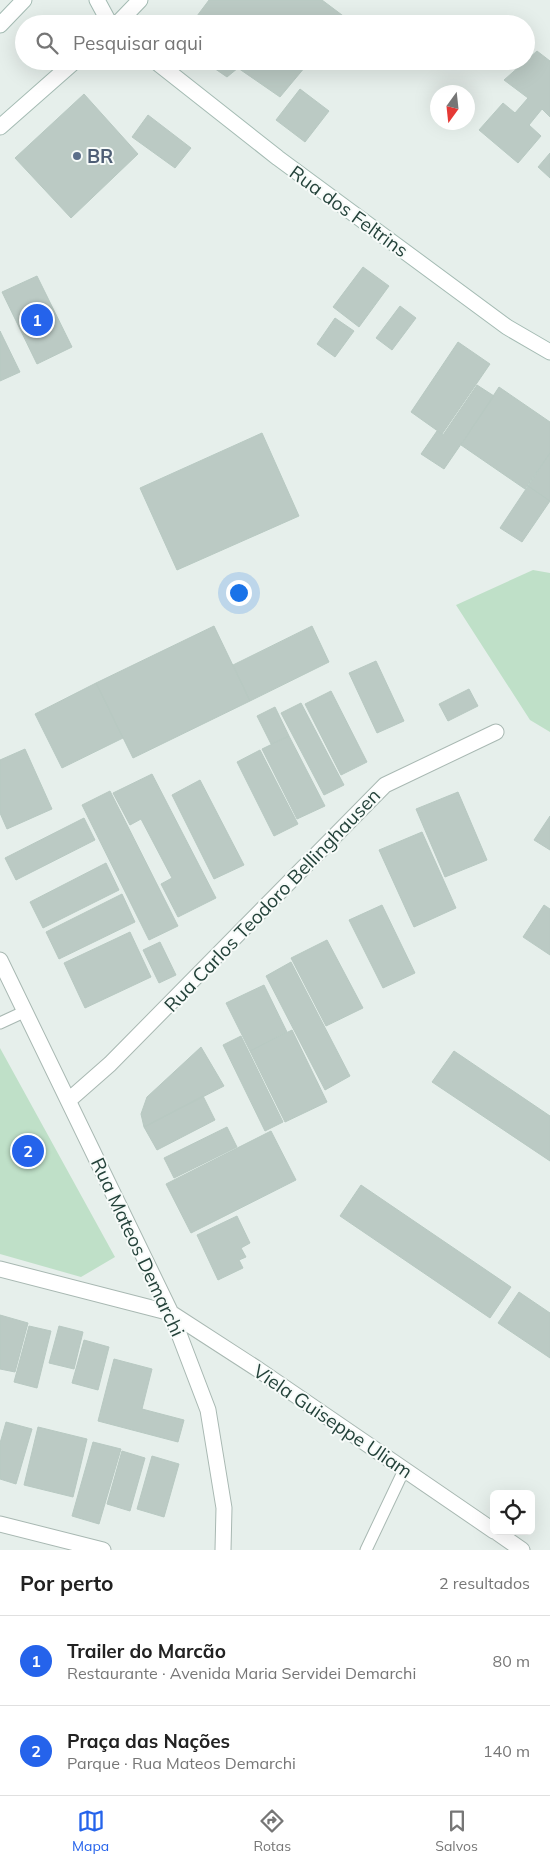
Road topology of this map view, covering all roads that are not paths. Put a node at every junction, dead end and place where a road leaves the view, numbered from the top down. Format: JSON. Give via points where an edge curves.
{"nodes":[{"id":1,"x":24,"y":0,"type":"edge"},
{"id":2,"x":97,"y":0,"type":"edge"},
{"id":3,"x":140,"y":0,"type":"edge"},
{"id":4,"x":105,"y":15,"type":"edge"},
{"id":5,"x":126,"y":15,"type":"edge"},
{"id":6,"x":0,"y":25,"type":"edge"},
{"id":7,"x":65,"y":70,"type":"edge"},
{"id":8,"x":166,"y":70,"type":"edge"},
{"id":9,"x":0,"y":127,"type":"edge"},
{"id":10,"x":550,"y":352,"type":"edge"},
{"id":11,"x":496,"y":732,"type":"dead end"},
{"id":12,"x":0,"y":960,"type":"edge"},
{"id":13,"x":26,"y":1011,"type":"junction"},
{"id":14,"x":0,"y":1023,"type":"edge"},
{"id":15,"x":69,"y":1100,"type":"junction"},
{"id":16,"x":0,"y":1269,"type":"edge"},
{"id":17,"x":171,"y":1314,"type":"junction"},
{"id":18,"x":404,"y":1470,"type":"junction"},
{"id":19,"x":0,"y":1524,"type":"edge"},
{"id":20,"x":490,"y":1528,"type":"edge"},
{"id":21,"x":500,"y":1535,"type":"edge"},
{"id":22,"x":104,"y":1550,"type":"edge"},
{"id":23,"x":223,"y":1550,"type":"edge"},
{"id":24,"x":366,"y":1550,"type":"edge"},
{"id":25,"x":522,"y":1550,"type":"edge"}],
"edges":[{"from":1,"to":6,"type":"street"},
{"from":2,"to":4,"type":"street"},
{"from":3,"to":5,"type":"street"},
{"from":7,"to":9,"type":"street"},
{"from":8,"to":10,"type":"street","name":"Rua dos Feltrins","via":[[278,158],[507,327]]},
{"from":11,"to":15,"type":"street","name":"Rua Carlos Teodoro Bellinghausen","via":[[385,785],[110,1064]]},
{"from":12,"to":13,"type":"street","name":"Rua Mateos Demarchi"},
{"from":13,"to":14,"type":"lane"},
{"from":13,"to":15,"type":"street","name":"Rua Mateos Demarchi"},
{"from":15,"to":17,"type":"street","name":"Rua Mateos Demarchi"},
{"from":16,"to":17,"type":"street"},
{"from":17,"to":18,"type":"street","name":"Viela Guiseppe Uliam"},
{"from":17,"to":23,"type":"street","name":"Rua Mateos Demarchi","via":[[208,1410],[224,1508]]},
{"from":18,"to":20,"type":"street","name":"Viela Guiseppe Uliam"},
{"from":18,"to":24,"type":"lane"},
{"from":19,"to":22,"type":"street"},
{"from":21,"to":25,"type":"street","name":"Viela Guiseppe Uliam"}]}
